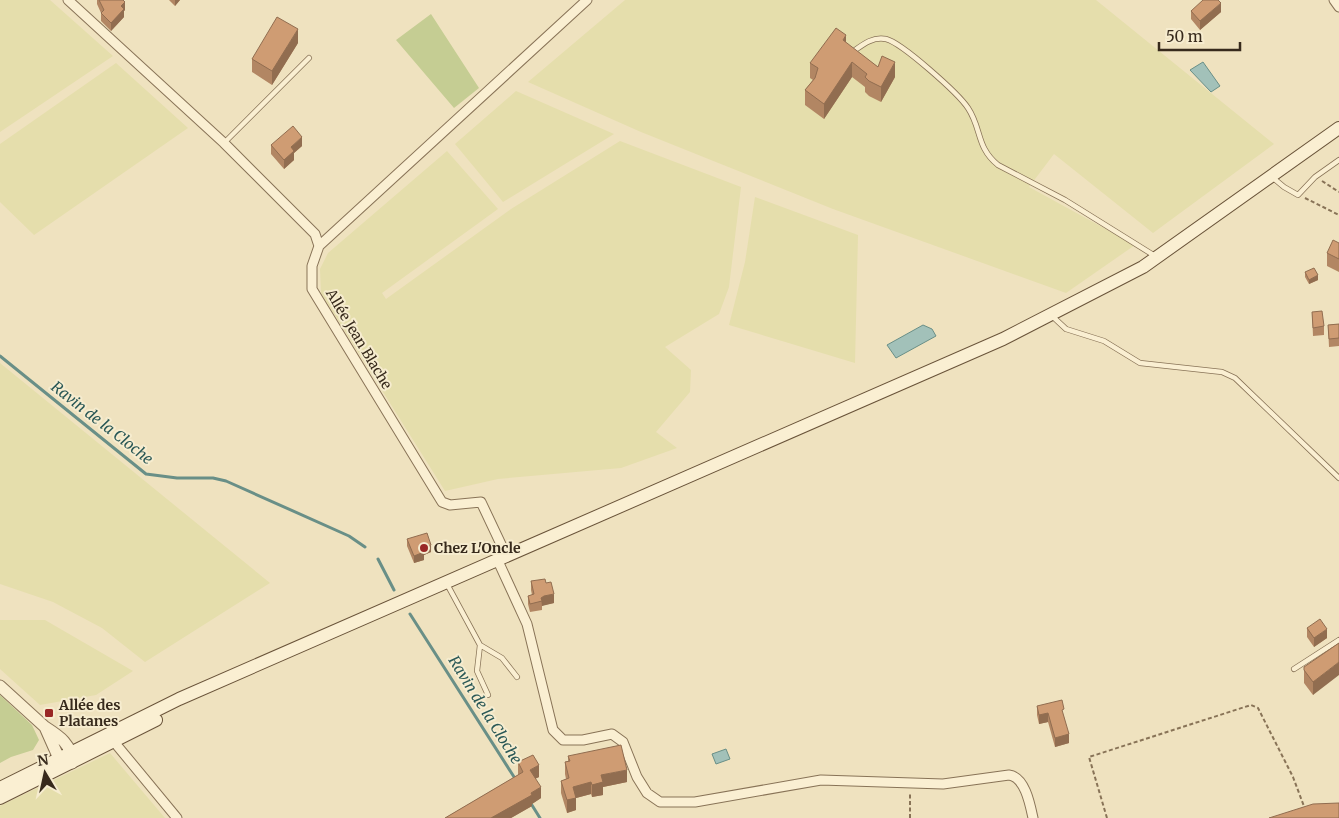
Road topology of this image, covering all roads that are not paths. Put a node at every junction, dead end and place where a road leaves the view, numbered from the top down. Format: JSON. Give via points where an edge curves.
{"nodes":[{"id":1,"x":68,"y":0,"type":"edge"},
{"id":2,"x":587,"y":0,"type":"edge"},
{"id":3,"x":1334,"y":0,"type":"edge"},
{"id":4,"x":1339,"y":7,"type":"edge"},
{"id":5,"x":850,"y":54,"type":"edge"},
{"id":6,"x":309,"y":58,"type":"dead end"},
{"id":7,"x":1339,"y":128,"type":"edge"},
{"id":8,"x":224,"y":143,"type":"junction"},
{"id":9,"x":1339,"y":160,"type":"edge"},
{"id":10,"x":1271,"y":176,"type":"junction"},
{"id":11,"x":319,"y":246,"type":"junction"},
{"id":12,"x":1157,"y":257,"type":"junction"},
{"id":13,"x":1050,"y":314,"type":"junction"},
{"id":14,"x":1339,"y":478,"type":"edge"},
{"id":15,"x":503,"y":559,"type":"junction"},
{"id":16,"x":447,"y":584,"type":"junction"},
{"id":17,"x":1339,"y":640,"type":"edge"},
{"id":18,"x":480,"y":645,"type":"junction"},
{"id":19,"x":1294,"y":669,"type":"dead end"},
{"id":20,"x":517,"y":677,"type":"dead end"},
{"id":21,"x":0,"y":686,"type":"edge"},
{"id":22,"x":488,"y":696,"type":"dead end"},
{"id":23,"x":111,"y":738,"type":"junction"},
{"id":24,"x":68,"y":758,"type":"junction"},
{"id":25,"x":0,"y":788,"type":"edge"},
{"id":26,"x":0,"y":798,"type":"edge"},
{"id":27,"x":177,"y":818,"type":"edge"},
{"id":28,"x":1033,"y":818,"type":"edge"}],
"edges":[{"from":1,"to":8,"type":"street"},
{"from":2,"to":11,"type":"street"},
{"from":3,"to":4,"type":"street"},
{"from":5,"to":12,"type":"lane","via":[[876,39],[897,44],[968,108],[989,158]]},
{"from":6,"to":8,"type":"lane"},
{"from":7,"to":10,"type":"main road"},
{"from":8,"to":11,"type":"street","via":[[315,234]]},
{"from":9,"to":10,"type":"lane","via":[[1309,182],[1298,195]]},
{"from":10,"to":12,"type":"main road"},
{"from":11,"to":15,"type":"street","name":"Allée Jean Blache","via":[[312,266],[312,289],[442,502],[450,505],[481,502]]},
{"from":12,"to":13,"type":"main road"},
{"from":13,"to":14,"type":"lane","via":[[1066,329],[1104,341],[1140,363],[1222,372],[1235,378]]},
{"from":13,"to":15,"type":"main road","via":[[1003,339],[653,490]]},
{"from":15,"to":16,"type":"main road"},
{"from":15,"to":28,"type":"street","via":[[527,624],[553,730],[563,740],[612,734],[623,742],[647,793],[660,802],[694,802],[821,780],[960,783],[1012,775],[1020,781]]},
{"from":16,"to":18,"type":"lane"},
{"from":16,"to":23,"type":"main road","via":[[179,699]]},
{"from":17,"to":19,"type":"lane"},
{"from":18,"to":20,"type":"lane","via":[[502,658]]},
{"from":18,"to":22,"type":"lane","via":[[477,671]]},
{"from":21,"to":24,"type":"street","via":[[64,740]]},
{"from":23,"to":24,"type":"main road"},
{"from":23,"to":27,"type":"street"},
{"from":24,"to":25,"type":"main road"},
{"from":24,"to":26,"type":"main road"}]}
